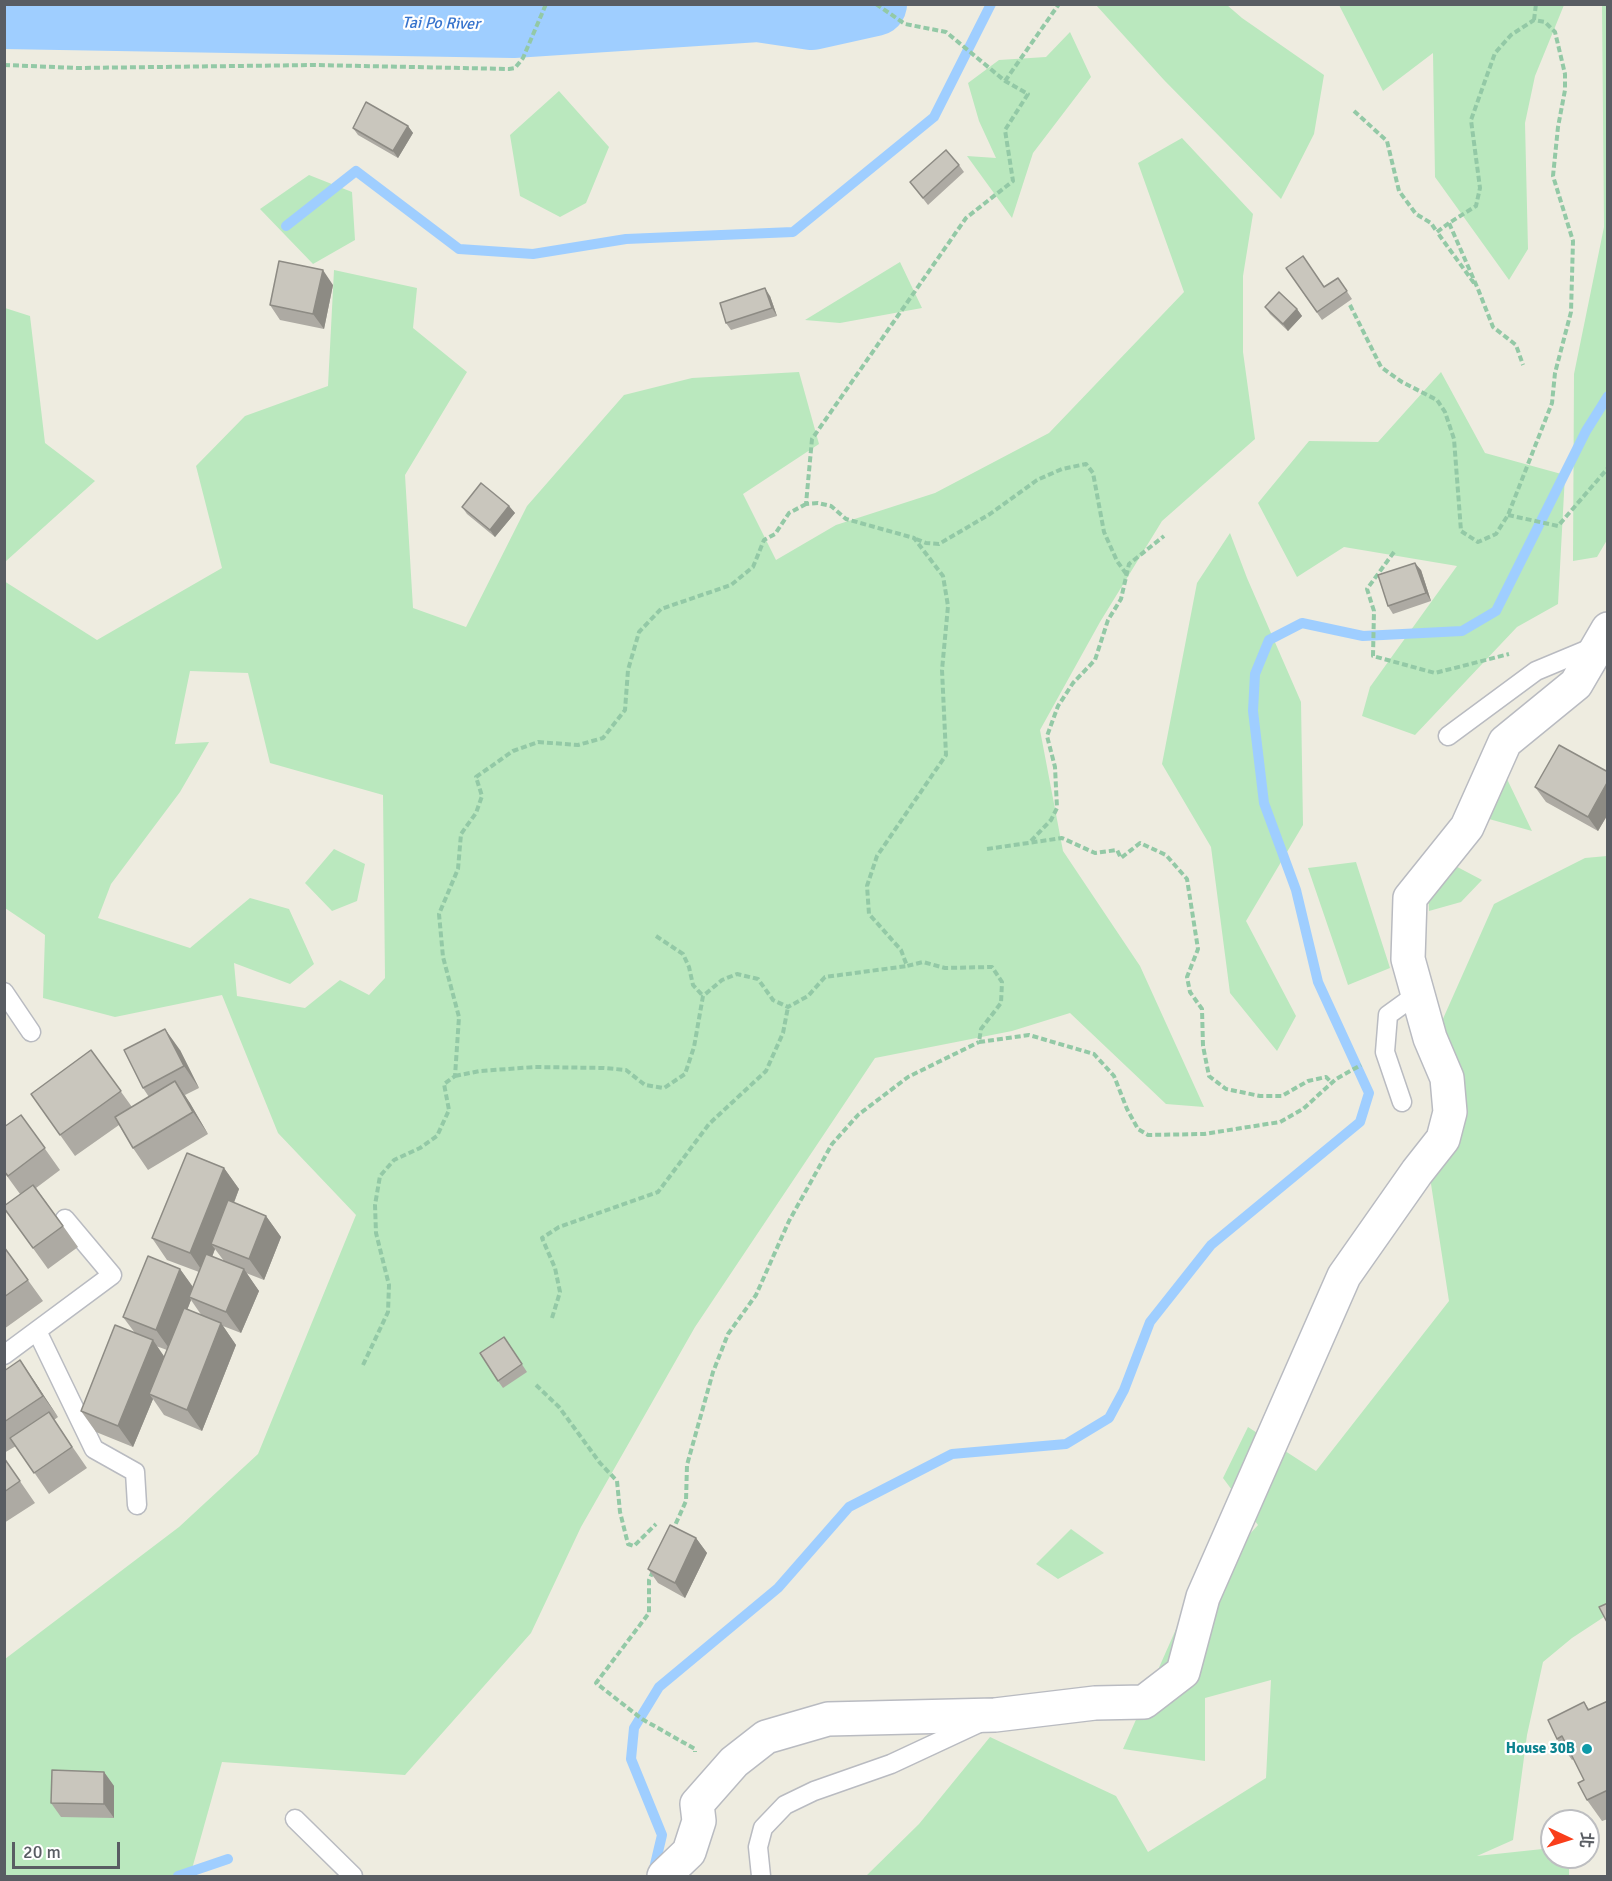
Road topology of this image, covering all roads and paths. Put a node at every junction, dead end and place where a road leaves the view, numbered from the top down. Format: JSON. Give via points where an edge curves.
{"nodes":[{"id":1,"x":546,"y":4,"type":"edge"},
{"id":2,"x":876,"y":4,"type":"edge"},
{"id":3,"x":1059,"y":4,"type":"edge"},
{"id":4,"x":1536,"y":4,"type":"edge"},
{"id":5,"x":1534,"y":20,"type":"junction"},
{"id":6,"x":4,"y":65,"type":"edge"},
{"id":7,"x":1005,"y":81,"type":"junction"},
{"id":8,"x":1354,"y":111,"type":"dead end"},
{"id":9,"x":1449,"y":223,"type":"junction"},
{"id":10,"x":1437,"y":232,"type":"junction"},
{"id":11,"x":1478,"y":289,"type":"junction"},
{"id":12,"x":1350,"y":305,"type":"dead end"},
{"id":13,"x":1523,"y":365,"type":"dead end"},
{"id":14,"x":1608,"y":468,"type":"edge"},
{"id":15,"x":806,"y":504,"type":"junction"},
{"id":16,"x":1508,"y":515,"type":"junction"},
{"id":17,"x":1164,"y":536,"type":"dead end"},
{"id":18,"x":915,"y":538,"type":"junction"},
{"id":19,"x":1394,"y":552,"type":"dead end"},
{"id":20,"x":1128,"y":576,"type":"junction"},
{"id":21,"x":1603,"y":637,"type":"edge"},
{"id":22,"x":1511,"y":653,"type":"dead end"},
{"id":23,"x":1448,"y":736,"type":"dead end"},
{"id":24,"x":1030,"y":842,"type":"junction"},
{"id":25,"x":987,"y":849,"type":"dead end"},
{"id":26,"x":656,"y":936,"type":"dead end"},
{"id":27,"x":908,"y":966,"type":"junction"},
{"id":28,"x":4,"y":992,"type":"edge"},
{"id":29,"x":1418,"y":994,"type":"junction"},
{"id":30,"x":703,"y":996,"type":"junction"},
{"id":31,"x":788,"y":1006,"type":"junction"},
{"id":32,"x":31,"y":1032,"type":"dead end"},
{"id":33,"x":979,"y":1042,"type":"junction"},
{"id":34,"x":455,"y":1076,"type":"junction"},
{"id":35,"x":1402,"y":1102,"type":"dead end"},
{"id":36,"x":65,"y":1220,"type":"dead end"},
{"id":37,"x":552,"y":1318,"type":"dead end"},
{"id":38,"x":37,"y":1331,"type":"junction"},
{"id":39,"x":4,"y":1355,"type":"edge"},
{"id":40,"x":363,"y":1365,"type":"dead end"},
{"id":41,"x":536,"y":1385,"type":"dead end"},
{"id":42,"x":137,"y":1505,"type":"dead end"},
{"id":43,"x":656,"y":1524,"type":"dead end"},
{"id":44,"x":667,"y":1540,"type":"edge"},
{"id":45,"x":653,"y":1570,"type":"edge"},
{"id":46,"x":995,"y":1715,"type":"junction"},
{"id":47,"x":695,"y":1749,"type":"dead end"},
{"id":48,"x":295,"y":1819,"type":"dead end"},
{"id":49,"x":353,"y":1876,"type":"edge"},
{"id":50,"x":664,"y":1876,"type":"edge"},
{"id":51,"x":761,"y":1876,"type":"edge"}],
"edges":[{"from":1,"to":6,"type":"path","via":[[515,68]]},
{"from":2,"to":7,"type":"path","via":[[905,24],[946,32]]},
{"from":3,"to":7,"type":"path"},
{"from":4,"to":5,"type":"path"},
{"from":5,"to":9,"type":"path","via":[[1510,35],[1495,54],[1471,120],[1480,188],[1476,206]]},
{"from":5,"to":16,"type":"path","via":[[1545,22],[1555,32],[1564,74],[1552,176],[1573,241],[1571,312],[1555,373],[1552,404]]},
{"from":7,"to":15,"type":"path","via":[[1028,94],[1005,130],[1013,181],[966,218],[812,439]]},
{"from":8,"to":10,"type":"path","via":[[1387,141],[1400,192],[1416,214]]},
{"from":9,"to":10,"type":"path"},
{"from":9,"to":11,"type":"path"},
{"from":10,"to":11,"type":"path"},
{"from":11,"to":13,"type":"path","via":[[1492,327],[1516,345]]},
{"from":12,"to":16,"type":"path","via":[[1381,367],[1437,400],[1445,412],[1454,439],[1461,531],[1478,542],[1496,534]]},
{"from":14,"to":16,"type":"path","via":[[1558,526]]},
{"from":15,"to":18,"type":"path","via":[[831,506],[846,519]]},
{"from":15,"to":34,"type":"path","via":[[789,513],[776,534],[764,540],[753,567],[731,585],[661,609],[639,632],[628,670],[625,710],[603,738],[578,745],[538,742],[513,751],[476,777],[482,796],[461,834],[458,869],[439,914],[443,957],[459,1017]]},
{"from":17,"to":20,"type":"path","via":[[1129,564]]},
{"from":18,"to":20,"type":"path","via":[[939,544],[1037,480],[1086,464],[1093,473],[1104,532]]},
{"from":18,"to":27,"type":"path","via":[[943,576],[948,606],[942,670],[946,755],[877,856],[867,886],[869,914],[901,950]]},
{"from":19,"to":22,"type":"path","via":[[1367,589],[1374,611],[1373,656],[1435,673]]},
{"from":20,"to":24,"type":"path","via":[[1095,660],[1058,706],[1047,736],[1055,767],[1057,808]]},
{"from":21,"to":23,"type":"lane","via":[[1536,671]]},
{"from":21,"to":29,"type":"street","via":[[1576,684],[1504,742],[1467,827],[1410,898],[1408,959]]},
{"from":24,"to":25,"type":"path"},
{"from":24,"to":33,"type":"path","via":[[1062,838],[1095,853],[1117,850],[1121,858],[1140,843],[1166,855],[1187,879],[1198,950],[1186,977],[1190,992],[1202,1009],[1209,1076],[1226,1089],[1260,1096],[1282,1096],[1308,1081],[1326,1077],[1334,1081],[1303,1109],[1280,1122],[1204,1134],[1148,1136],[1138,1129],[1114,1076],[1094,1054],[1029,1035]]},
{"from":26,"to":30,"type":"path","via":[[683,954],[693,985]]},
{"from":27,"to":31,"type":"path","via":[[825,977],[808,996]]},
{"from":27,"to":33,"type":"path","via":[[923,962],[945,968],[992,967],[1002,982],[1001,1004],[981,1029]]},
{"from":28,"to":32,"type":"lane"},
{"from":29,"to":35,"type":"lane","via":[[1388,1015],[1384,1052]]},
{"from":29,"to":46,"type":"street","via":[[1430,1038],[1447,1078],[1450,1112],[1443,1139],[1344,1276],[1203,1597],[1183,1672],[1144,1702],[1095,1702]]},
{"from":30,"to":31,"type":"path","via":[[722,980],[737,974],[758,979],[773,1000]]},
{"from":30,"to":34,"type":"path","via":[[685,1074],[664,1088],[645,1085],[626,1070],[604,1068],[535,1067]]},
{"from":31,"to":37,"type":"path","via":[[783,1033],[766,1071],[710,1124],[658,1192],[559,1227],[542,1238],[560,1292]]},
{"from":33,"to":44,"type":"path","via":[[908,1077],[858,1115],[832,1144],[789,1221],[756,1295],[728,1334],[687,1465],[686,1501]]},
{"from":34,"to":40,"type":"path","via":[[444,1084],[449,1110],[437,1136],[394,1160],[380,1176],[376,1233],[389,1285],[388,1312]]},
{"from":36,"to":38,"type":"lane","via":[[112,1275]]},
{"from":38,"to":39,"type":"lane"},
{"from":38,"to":42,"type":"lane","via":[[94,1449],[135,1472]]},
{"from":41,"to":43,"type":"path","via":[[559,1407],[617,1481],[628,1544],[634,1546]]},
{"from":45,"to":47,"type":"path","via":[[649,1580],[649,1613],[596,1683],[642,1719]]},
{"from":46,"to":50,"type":"street","via":[[828,1719],[766,1737],[734,1762],[698,1804],[699,1821],[689,1852]]},
{"from":46,"to":51,"type":"lane","via":[[891,1764],[785,1805],[763,1828],[758,1847]]},
{"from":48,"to":49,"type":"lane"}]}
